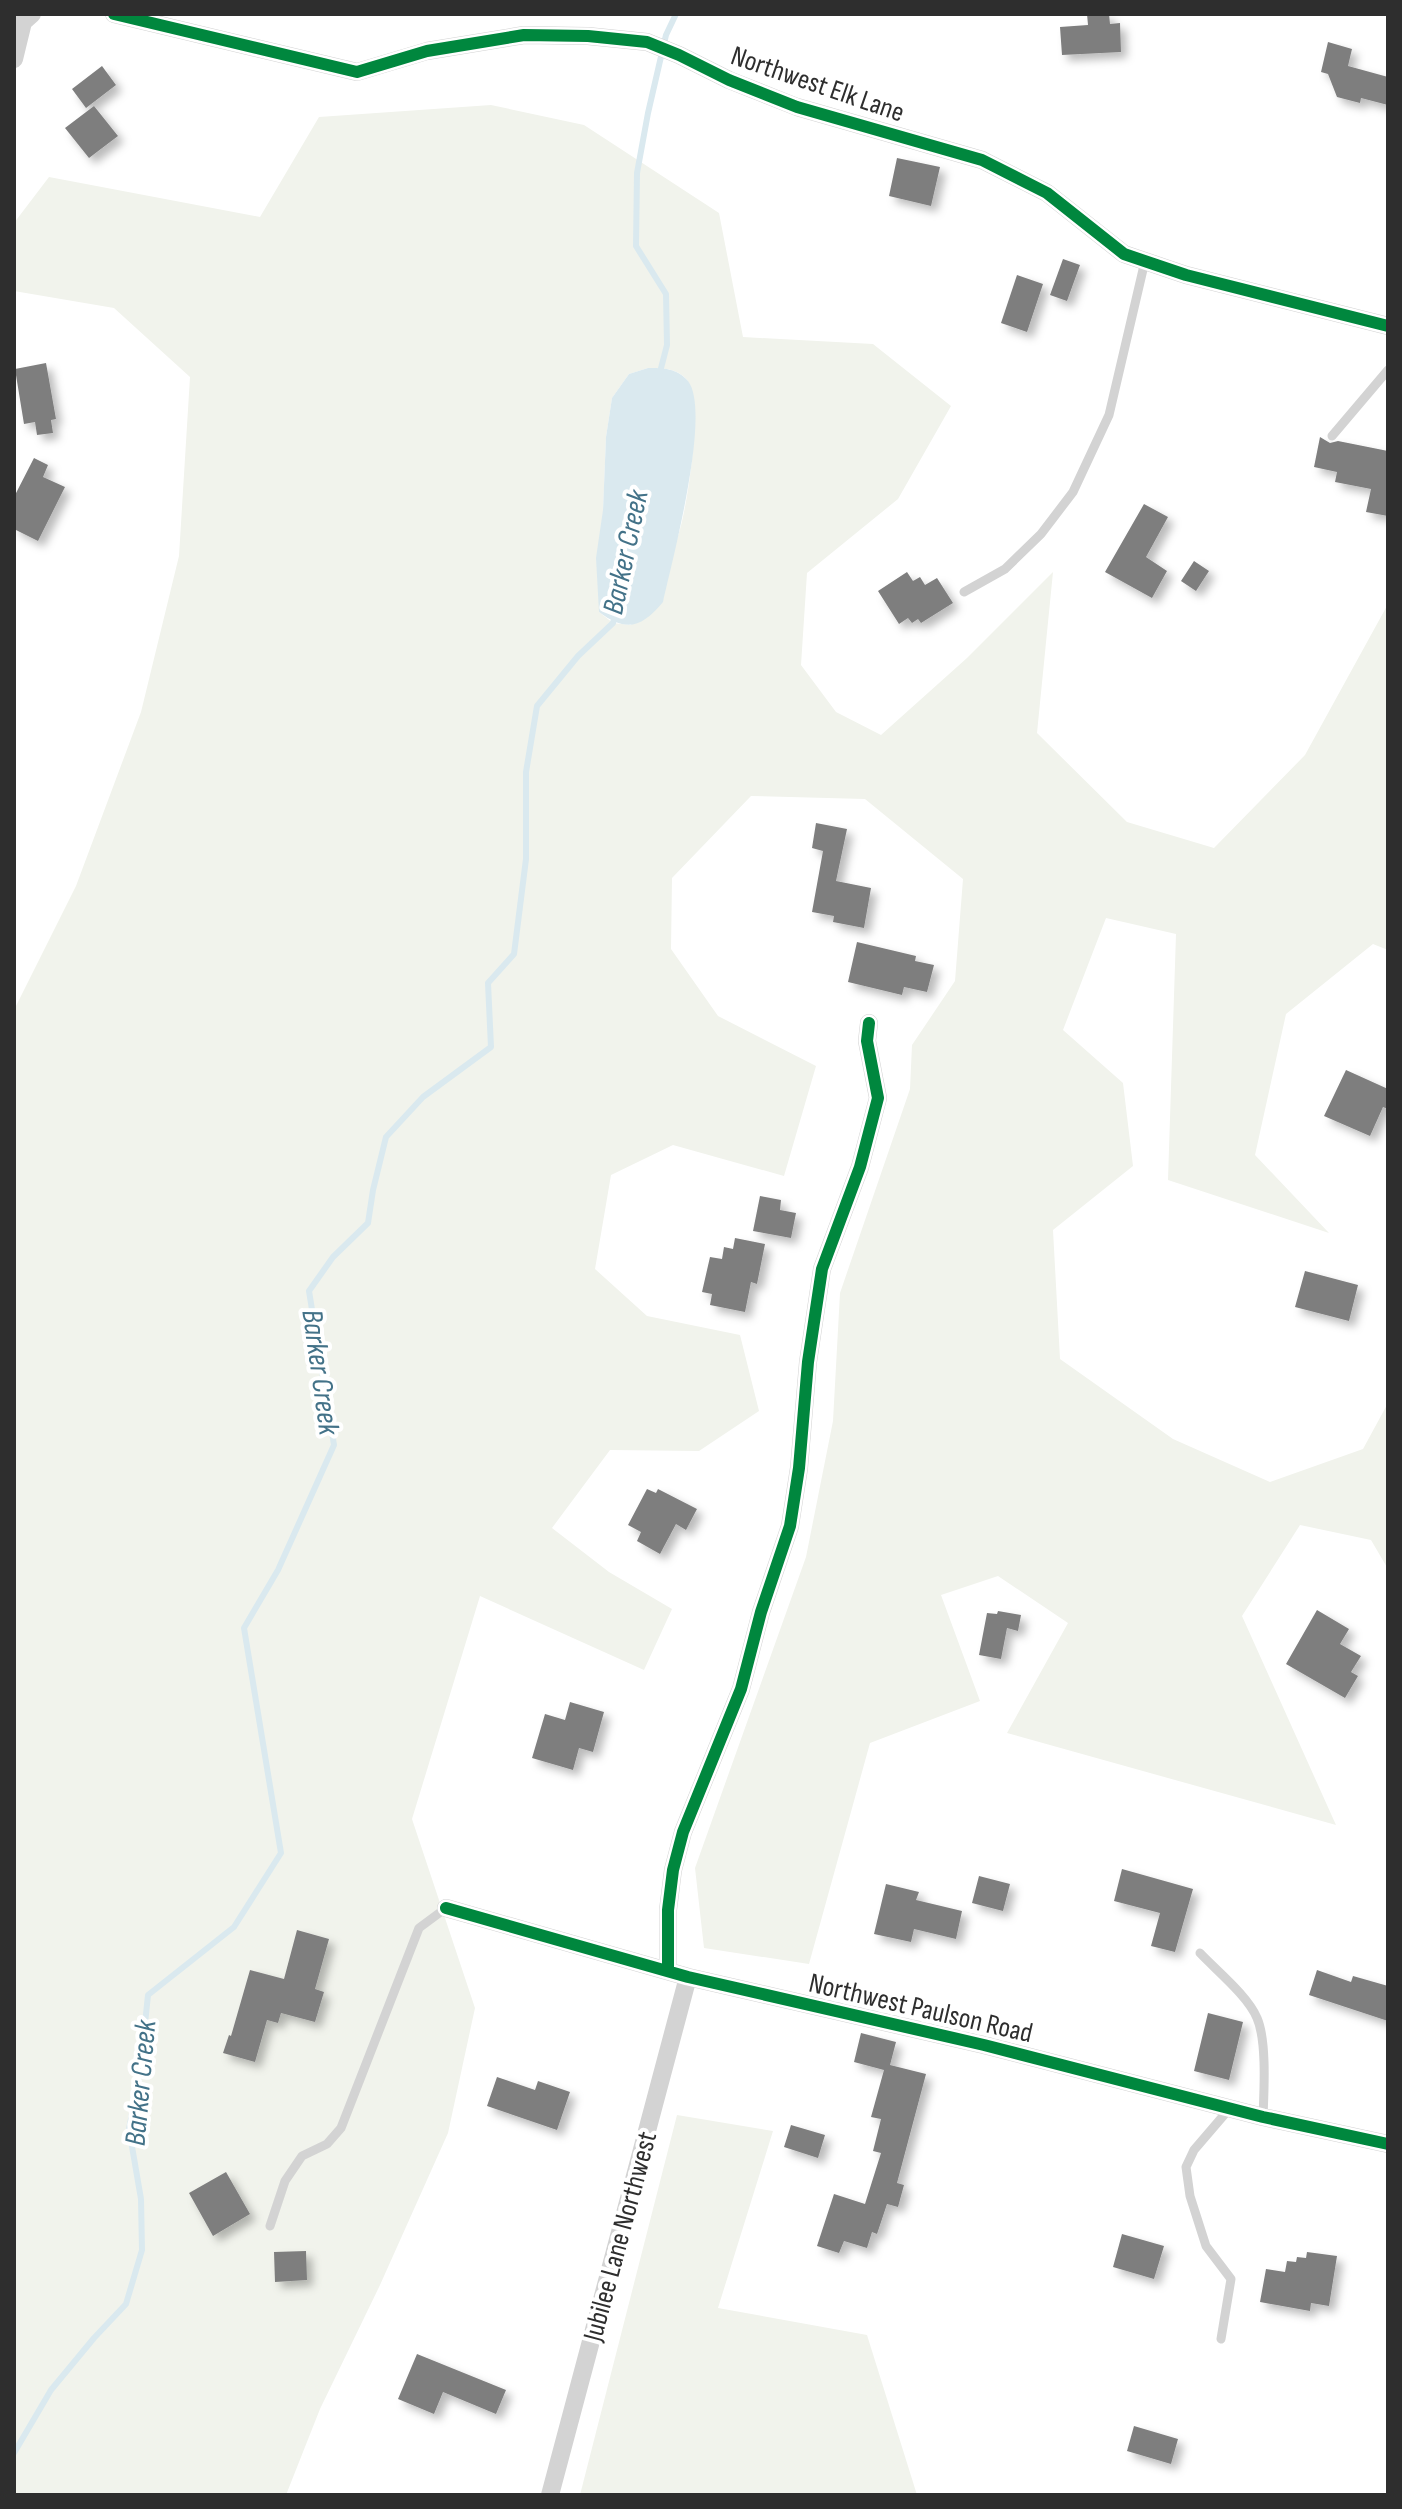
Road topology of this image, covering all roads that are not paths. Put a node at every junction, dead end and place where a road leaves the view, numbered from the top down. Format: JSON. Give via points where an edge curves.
{"nodes":[{"id":1,"x":32,"y":14,"type":"edge"},
{"id":2,"x":114,"y":14,"type":"edge"},
{"id":3,"x":14,"y":59,"type":"edge"},
{"id":4,"x":1145,"y":261,"type":"junction"},
{"id":5,"x":1388,"y":326,"type":"edge"},
{"id":6,"x":1388,"y":370,"type":"edge"},
{"id":7,"x":1332,"y":436,"type":"dead end"},
{"id":8,"x":964,"y":592,"type":"dead end"},
{"id":9,"x":869,"y":1023,"type":"dead end"},
{"id":10,"x":446,"y":1908,"type":"joint"},
{"id":11,"x":1200,"y":1953,"type":"dead end"},
{"id":12,"x":668,"y":1971,"type":"junction"},
{"id":13,"x":688,"y":1977,"type":"junction"},
{"id":14,"x":1230,"y":2108,"type":"junction"},
{"id":15,"x":1263,"y":2117,"type":"junction"},
{"id":16,"x":1388,"y":2144,"type":"edge"},
{"id":17,"x":270,"y":2226,"type":"dead end"},
{"id":18,"x":1221,"y":2339,"type":"dead end"},
{"id":19,"x":550,"y":2495,"type":"edge"}],
"edges":[{"from":1,"to":3,"type":"street","via":[[23,22]]},
{"from":2,"to":4,"type":"street","name":"Northwest Elk Lane","via":[[357,72],[427,51],[524,35],[647,42],[797,107],[982,160],[1047,193],[1124,254]]},
{"from":4,"to":5,"type":"street","name":"Northwest Elk Lane"},
{"from":4,"to":8,"type":"lane","via":[[1109,415],[1073,492],[1005,569]]},
{"from":6,"to":7,"type":"lane"},
{"from":9,"to":12,"type":"street","via":[[867,1041],[878,1098],[860,1167],[822,1269],[790,1526],[741,1689],[683,1832],[668,1910]]},
{"from":10,"to":12,"type":"street","name":"Northwest Paulson Road"},
{"from":10,"to":17,"type":"lane","via":[[419,1928],[341,2128],[327,2144],[302,2156],[285,2181]]},
{"from":11,"to":15,"type":"lane","via":[[1258,2019]]},
{"from":12,"to":13,"type":"street","name":"Northwest Paulson Road"},
{"from":13,"to":14,"type":"street","name":"Northwest Paulson Road"},
{"from":13,"to":19,"type":"street","name":"Jubilee Lane Northwest"},
{"from":14,"to":15,"type":"street","name":"Northwest Paulson Road"},
{"from":14,"to":18,"type":"lane","via":[[1186,2167],[1206,2246],[1231,2279]]},
{"from":15,"to":16,"type":"street","name":"Northwest Paulson Road"}]}
